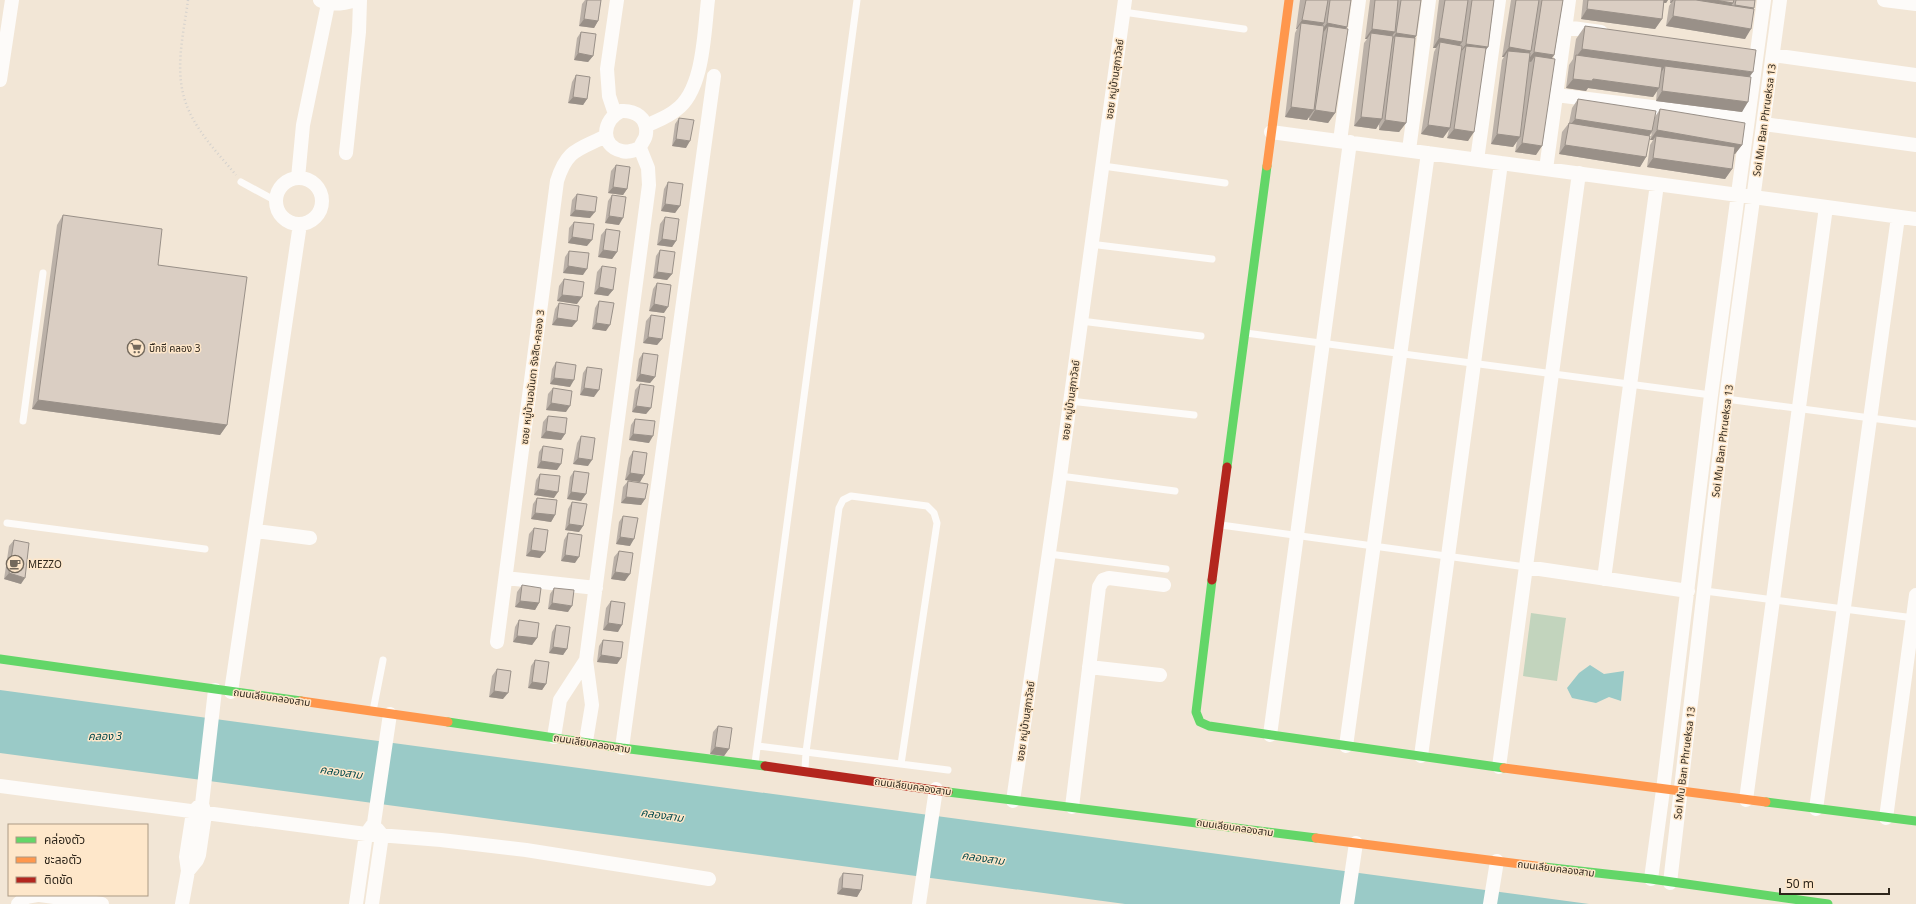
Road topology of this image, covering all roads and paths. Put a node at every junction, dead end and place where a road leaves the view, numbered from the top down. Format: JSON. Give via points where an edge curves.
{"nodes":[{"id":1,"x":12,"y":0,"type":"edge"},
{"id":2,"x":188,"y":0,"type":"edge"},
{"id":3,"x":355,"y":0,"type":"edge"},
{"id":4,"x":360,"y":0,"type":"edge"},
{"id":5,"x":616,"y":0,"type":"edge"},
{"id":6,"x":708,"y":0,"type":"edge"},
{"id":7,"x":857,"y":0,"type":"edge"},
{"id":8,"x":1289,"y":0,"type":"edge"},
{"id":9,"x":1359,"y":0,"type":"edge"},
{"id":10,"x":1429,"y":0,"type":"edge"},
{"id":11,"x":1499,"y":0,"type":"edge"},
{"id":12,"x":1569,"y":0,"type":"edge"},
{"id":13,"x":1764,"y":0,"type":"edge"},
{"id":14,"x":1780,"y":0,"type":"edge"},
{"id":15,"x":1884,"y":0,"type":"edge"},
{"id":16,"x":324,"y":2,"type":"edge"},
{"id":17,"x":1916,"y":4,"type":"edge"},
{"id":18,"x":1124,"y":6,"type":"edge"},
{"id":19,"x":1565,"y":27,"type":"junction"},
{"id":20,"x":1244,"y":29,"type":"dead end"},
{"id":21,"x":1611,"y":33,"type":"edge"},
{"id":22,"x":3,"y":40,"type":"edge"},
{"id":23,"x":1742,"y":51,"type":"edge"},
{"id":24,"x":1757,"y":53,"type":"junction"},
{"id":25,"x":1773,"y":55,"type":"junction"},
{"id":26,"x":1916,"y":75,"type":"edge"},
{"id":27,"x":714,"y":76,"type":"dead end"},
{"id":28,"x":0,"y":80,"type":"edge"},
{"id":29,"x":1556,"y":95,"type":"junction"},
{"id":30,"x":615,"y":114,"type":"junction"},
{"id":31,"x":1748,"y":119,"type":"junction"},
{"id":32,"x":1764,"y":124,"type":"junction"},
{"id":33,"x":646,"y":126,"type":"junction"},
{"id":34,"x":1271,"y":132,"type":"junction"},
{"id":35,"x":606,"y":136,"type":"junction"},
{"id":36,"x":1345,"y":142,"type":"junction"},
{"id":37,"x":1916,"y":145,"type":"edge"},
{"id":38,"x":640,"y":148,"type":"junction"},
{"id":39,"x":1409,"y":150,"type":"junction"},
{"id":40,"x":346,"y":153,"type":"dead end"},
{"id":41,"x":1428,"y":153,"type":"junction"},
{"id":42,"x":1477,"y":160,"type":"junction"},
{"id":43,"x":1501,"y":163,"type":"junction"},
{"id":44,"x":1103,"y":166,"type":"junction"},
{"id":45,"x":1546,"y":169,"type":"junction"},
{"id":46,"x":1579,"y":173,"type":"junction"},
{"id":47,"x":298,"y":178,"type":"junction"},
{"id":48,"x":241,"y":182,"type":"joint"},
{"id":49,"x":1225,"y":183,"type":"dead end"},
{"id":50,"x":1657,"y":184,"type":"junction"},
{"id":51,"x":1738,"y":195,"type":"junction"},
{"id":52,"x":1754,"y":197,"type":"junction"},
{"id":53,"x":276,"y":202,"type":"junction"},
{"id":54,"x":1826,"y":207,"type":"junction"},
{"id":55,"x":1898,"y":217,"type":"junction"},
{"id":56,"x":1916,"y":219,"type":"edge"},
{"id":57,"x":300,"y":224,"type":"junction"},
{"id":58,"x":1090,"y":244,"type":"junction"},
{"id":59,"x":1212,"y":259,"type":"dead end"},
{"id":60,"x":43,"y":273,"type":"dead end"},
{"id":61,"x":1081,"y":320,"type":"junction"},
{"id":62,"x":1244,"y":333,"type":"junction"},
{"id":63,"x":1201,"y":336,"type":"dead end"},
{"id":64,"x":1323,"y":343,"type":"junction"},
{"id":65,"x":1400,"y":354,"type":"junction"},
{"id":66,"x":1474,"y":363,"type":"junction"},
{"id":67,"x":1552,"y":374,"type":"junction"},
{"id":68,"x":1631,"y":384,"type":"junction"},
{"id":69,"x":1711,"y":395,"type":"junction"},
{"id":70,"x":1726,"y":399,"type":"junction"},
{"id":71,"x":1070,"y":401,"type":"junction"},
{"id":72,"x":1799,"y":408,"type":"junction"},
{"id":73,"x":1194,"y":415,"type":"dead end"},
{"id":74,"x":1870,"y":418,"type":"junction"},
{"id":75,"x":23,"y":421,"type":"dead end"},
{"id":76,"x":1916,"y":424,"type":"edge"},
{"id":77,"x":1060,"y":476,"type":"junction"},
{"id":78,"x":1175,"y":491,"type":"dead end"},
{"id":79,"x":7,"y":523,"type":"dead end"},
{"id":80,"x":1219,"y":525,"type":"junction"},
{"id":81,"x":256,"y":530,"type":"junction"},
{"id":82,"x":1297,"y":536,"type":"junction"},
{"id":83,"x":310,"y":538,"type":"dead end"},
{"id":84,"x":1374,"y":546,"type":"junction"},
{"id":85,"x":205,"y":549,"type":"dead end"},
{"id":86,"x":1049,"y":554,"type":"junction"},
{"id":87,"x":1448,"y":556,"type":"junction"},
{"id":88,"x":1526,"y":567,"type":"junction"},
{"id":89,"x":1166,"y":569,"type":"dead end"},
{"id":90,"x":506,"y":578,"type":"junction"},
{"id":91,"x":1604,"y":579,"type":"junction"},
{"id":92,"x":1164,"y":585,"type":"dead end"},
{"id":93,"x":596,"y":588,"type":"junction"},
{"id":94,"x":1688,"y":591,"type":"junction"},
{"id":95,"x":1705,"y":591,"type":"junction"},
{"id":96,"x":1916,"y":595,"type":"edge"},
{"id":97,"x":1774,"y":599,"type":"junction"},
{"id":98,"x":1844,"y":608,"type":"junction"},
{"id":99,"x":1914,"y":618,"type":"edge"},
{"id":100,"x":497,"y":642,"type":"dead end"},
{"id":101,"x":0,"y":659,"type":"edge"},
{"id":102,"x":384,"y":660,"type":"dead end"},
{"id":103,"x":586,"y":660,"type":"junction"},
{"id":104,"x":1089,"y":667,"type":"junction"},
{"id":105,"x":1160,"y":675,"type":"dead end"},
{"id":106,"x":215,"y":690,"type":"junction"},
{"id":107,"x":231,"y":692,"type":"junction"},
{"id":108,"x":373,"y":712,"type":"junction"},
{"id":109,"x":390,"y":714,"type":"junction"},
{"id":110,"x":1270,"y":735,"type":"junction"},
{"id":111,"x":554,"y":736,"type":"junction"},
{"id":112,"x":586,"y":741,"type":"junction"},
{"id":113,"x":758,"y":746,"type":"junction"},
{"id":114,"x":1346,"y":746,"type":"junction"},
{"id":115,"x":622,"y":748,"type":"junction"},
{"id":116,"x":806,"y":752,"type":"junction"},
{"id":117,"x":1421,"y":756,"type":"junction"},
{"id":118,"x":901,"y":764,"type":"junction"},
{"id":119,"x":755,"y":766,"type":"junction"},
{"id":120,"x":1499,"y":767,"type":"junction"},
{"id":121,"x":948,"y":770,"type":"dead end"},
{"id":122,"x":805,"y":771,"type":"junction"},
{"id":123,"x":0,"y":786,"type":"edge"},
{"id":124,"x":936,"y":789,"type":"junction"},
{"id":125,"x":1664,"y":790,"type":"junction"},
{"id":126,"x":1680,"y":792,"type":"junction"},
{"id":127,"x":1013,"y":800,"type":"junction"},
{"id":128,"x":1746,"y":800,"type":"junction"},
{"id":129,"x":201,"y":806,"type":"junction"},
{"id":130,"x":1072,"y":807,"type":"junction"},
{"id":131,"x":1816,"y":809,"type":"junction"},
{"id":132,"x":1886,"y":818,"type":"junction"},
{"id":133,"x":1916,"y":821,"type":"edge"},
{"id":134,"x":371,"y":825,"type":"junction"},
{"id":135,"x":382,"y":835,"type":"junction"},
{"id":136,"x":1356,"y":843,"type":"junction"},
{"id":137,"x":1496,"y":861,"type":"junction"},
{"id":138,"x":709,"y":879,"type":"dead end"},
{"id":139,"x":1651,"y":879,"type":"junction"},
{"id":140,"x":1670,"y":882,"type":"junction"},
{"id":141,"x":32,"y":896,"type":"edge"},
{"id":142,"x":46,"y":896,"type":"edge"},
{"id":143,"x":87,"y":903,"type":"edge"},
{"id":144,"x":919,"y":903,"type":"edge"},
{"id":145,"x":18,"y":904,"type":"edge"},
{"id":146,"x":102,"y":904,"type":"edge"},
{"id":147,"x":182,"y":904,"type":"edge"},
{"id":148,"x":355,"y":904,"type":"edge"},
{"id":149,"x":372,"y":904,"type":"edge"},
{"id":150,"x":1347,"y":904,"type":"edge"},
{"id":151,"x":1490,"y":904,"type":"edge"},
{"id":152,"x":1828,"y":904,"type":"edge"}],
"edges":[{"from":1,"to":22,"type":"street"},
{"from":2,"to":48,"type":"path","via":[[180,57],[184,98],[205,136]]},
{"from":3,"to":16,"type":"street","via":[[344,3]]},
{"from":4,"to":40,"type":"street"},
{"from":5,"to":30,"type":"street","via":[[607,69],[609,96]]},
{"from":6,"to":33,"type":"street","via":[[698,79],[689,98],[676,110]]},
{"from":7,"to":113,"type":"lane"},
{"from":8,"to":34,"type":"main road"},
{"from":9,"to":36,"type":"street"},
{"from":10,"to":39,"type":"street"},
{"from":11,"to":42,"type":"street"},
{"from":12,"to":19,"type":"street"},
{"from":13,"to":24,"type":"street","name":"Soi Mu Ban Phrueksa 13"},
{"from":14,"to":25,"type":"street","name":"Soi Mu Ban Phrueksa 13"},
{"from":15,"to":17,"type":"street"},
{"from":16,"to":47,"type":"street","via":[[303,125]]},
{"from":18,"to":20,"type":"lane"},
{"from":18,"to":44,"type":"street","name":"ซอย หมู่บ้านสุภาวัลย์"},
{"from":19,"to":21,"type":"street"},
{"from":19,"to":29,"type":"street"},
{"from":22,"to":28,"type":"street"},
{"from":23,"to":24,"type":"street"},
{"from":24,"to":31,"type":"street","name":"Soi Mu Ban Phrueksa 13"},
{"from":25,"to":26,"type":"street"},
{"from":25,"to":32,"type":"street","name":"Soi Mu Ban Phrueksa 13"},
{"from":27,"to":115,"type":"street"},
{"from":29,"to":31,"type":"street"},
{"from":29,"to":45,"type":"street"},
{"from":30,"to":33,"type":"street","via":[[621,111],[636,113]]},
{"from":30,"to":35,"type":"street","via":[[608,122]]},
{"from":31,"to":51,"type":"street","name":"Soi Mu Ban Phrueksa 13"},
{"from":32,"to":37,"type":"street"},
{"from":32,"to":52,"type":"street","name":"Soi Mu Ban Phrueksa 13"},
{"from":33,"to":38,"type":"street","via":[[646,134]]},
{"from":34,"to":36,"type":"street"},
{"from":34,"to":62,"type":"main road"},
{"from":35,"to":38,"type":"street","via":[[612,146],[622,152]]},
{"from":35,"to":90,"type":"street","name":"ซอย หมู่บ้านอนันดา รังสิต-คลอง 3","via":[[570,154],[562,166],[557,181]]},
{"from":36,"to":39,"type":"street"},
{"from":36,"to":64,"type":"street"},
{"from":38,"to":93,"type":"street","via":[[648,168],[649,185]]},
{"from":39,"to":41,"type":"street"},
{"from":41,"to":42,"type":"street"},
{"from":41,"to":65,"type":"street"},
{"from":42,"to":43,"type":"street"},
{"from":43,"to":45,"type":"street"},
{"from":43,"to":66,"type":"street"},
{"from":44,"to":49,"type":"lane"},
{"from":44,"to":58,"type":"street","name":"ซอย หมู่บ้านสุภาวัลย์"},
{"from":45,"to":46,"type":"street"},
{"from":46,"to":50,"type":"street"},
{"from":46,"to":67,"type":"street"},
{"from":47,"to":53,"type":"street","via":[[291,179],[280,188]]},
{"from":47,"to":57,"type":"street","via":[[312,182],[321,193],[322,200],[321,207],[313,219]]},
{"from":48,"to":53,"type":"lane"},
{"from":50,"to":51,"type":"street"},
{"from":50,"to":68,"type":"street"},
{"from":51,"to":52,"type":"street"},
{"from":51,"to":69,"type":"street","name":"Soi Mu Ban Phrueksa 13"},
{"from":52,"to":54,"type":"street"},
{"from":52,"to":70,"type":"street","name":"Soi Mu Ban Phrueksa 13"},
{"from":53,"to":57,"type":"street","via":[[281,215],[293,223]]},
{"from":54,"to":55,"type":"street"},
{"from":54,"to":72,"type":"street"},
{"from":55,"to":56,"type":"street"},
{"from":55,"to":74,"type":"street"},
{"from":57,"to":81,"type":"street"},
{"from":58,"to":59,"type":"lane"},
{"from":58,"to":61,"type":"street","name":"ซอย หมู่บ้านสุภาวัลย์"},
{"from":60,"to":75,"type":"lane"},
{"from":61,"to":63,"type":"lane"},
{"from":61,"to":71,"type":"street","name":"ซอย หมู่บ้านสุภาวัลย์"},
{"from":62,"to":64,"type":"lane"},
{"from":62,"to":80,"type":"main road"},
{"from":64,"to":65,"type":"lane"},
{"from":64,"to":82,"type":"street"},
{"from":65,"to":66,"type":"lane"},
{"from":65,"to":84,"type":"street"},
{"from":66,"to":67,"type":"lane"},
{"from":66,"to":87,"type":"street"},
{"from":67,"to":68,"type":"lane"},
{"from":67,"to":88,"type":"street"},
{"from":68,"to":69,"type":"lane"},
{"from":68,"to":91,"type":"street"},
{"from":69,"to":94,"type":"street","name":"Soi Mu Ban Phrueksa 13"},
{"from":70,"to":72,"type":"lane"},
{"from":70,"to":95,"type":"street","name":"Soi Mu Ban Phrueksa 13"},
{"from":71,"to":73,"type":"lane"},
{"from":71,"to":77,"type":"street","name":"ซอย หมู่บ้านสุภาวัลย์"},
{"from":72,"to":74,"type":"lane"},
{"from":72,"to":97,"type":"street"},
{"from":74,"to":76,"type":"lane"},
{"from":74,"to":98,"type":"street"},
{"from":77,"to":78,"type":"lane"},
{"from":77,"to":86,"type":"street","name":"ซอย หมู่บ้านสุภาวัลย์"},
{"from":79,"to":85,"type":"lane"},
{"from":80,"to":82,"type":"lane"},
{"from":80,"to":110,"type":"main road","via":[[1196,712],[1200,722],[1208,726]]},
{"from":81,"to":83,"type":"street"},
{"from":81,"to":107,"type":"street"},
{"from":82,"to":84,"type":"lane"},
{"from":82,"to":110,"type":"street"},
{"from":84,"to":87,"type":"lane"},
{"from":84,"to":114,"type":"street"},
{"from":86,"to":89,"type":"lane"},
{"from":86,"to":127,"type":"street","name":"ซอย หมู่บ้านสุภาวัลย์"},
{"from":87,"to":88,"type":"lane"},
{"from":87,"to":117,"type":"street"},
{"from":88,"to":91,"type":"street"},
{"from":88,"to":120,"type":"street"},
{"from":90,"to":93,"type":"street"},
{"from":90,"to":100,"type":"street","name":"ซอย หมู่บ้านอนันดา รังสิต-คลอง 3"},
{"from":91,"to":94,"type":"street"},
{"from":92,"to":104,"type":"street","via":[[1109,578],[1103,580],[1099,588]]},
{"from":93,"to":103,"type":"street"},
{"from":94,"to":125,"type":"street","name":"Soi Mu Ban Phrueksa 13"},
{"from":95,"to":97,"type":"lane"},
{"from":95,"to":126,"type":"street","name":"Soi Mu Ban Phrueksa 13"},
{"from":96,"to":99,"type":"street"},
{"from":97,"to":98,"type":"lane"},
{"from":97,"to":128,"type":"street"},
{"from":98,"to":99,"type":"lane"},
{"from":98,"to":131,"type":"street"},
{"from":99,"to":132,"type":"street"},
{"from":101,"to":106,"type":"main road","name":"ถนนเลียบคลองสาม"},
{"from":102,"to":108,"type":"lane"},
{"from":103,"to":111,"type":"street","via":[[560,700]]},
{"from":103,"to":112,"type":"street","via":[[592,706]]},
{"from":104,"to":105,"type":"street"},
{"from":104,"to":130,"type":"street"},
{"from":106,"to":107,"type":"main road","name":"ถนนเลียบคลองสาม"},
{"from":106,"to":129,"type":"street"},
{"from":107,"to":108,"type":"main road","name":"ถนนเลียบคลองสาม"},
{"from":108,"to":109,"type":"main road","name":"ถนนเลียบคลองสาม"},
{"from":109,"to":111,"type":"main road","name":"ถนนเลียบคลองสาม"},
{"from":109,"to":134,"type":"street"},
{"from":110,"to":114,"type":"main road"},
{"from":111,"to":112,"type":"main road","name":"ถนนเลียบคลองสาม"},
{"from":112,"to":115,"type":"main road","name":"ถนนเลียบคลองสาม"},
{"from":113,"to":116,"type":"lane"},
{"from":113,"to":119,"type":"lane"},
{"from":114,"to":117,"type":"main road"},
{"from":115,"to":119,"type":"main road","name":"ถนนเลียบคลองสาม"},
{"from":116,"to":118,"type":"lane"},
{"from":116,"to":118,"type":"lane","via":[[840,508],[843,500],[851,496],[927,506],[934,513],[937,523]]},
{"from":116,"to":122,"type":"lane"},
{"from":117,"to":120,"type":"main road"},
{"from":118,"to":121,"type":"lane"},
{"from":119,"to":122,"type":"main road","name":"ถนนเลียบคลองสาม"},
{"from":120,"to":125,"type":"main road"},
{"from":122,"to":124,"type":"main road","name":"ถนนเลียบคลองสาม"},
{"from":123,"to":129,"type":"street"},
{"from":124,"to":127,"type":"main road","name":"ถนนเลียบคลองสาม"},
{"from":124,"to":144,"type":"street"},
{"from":125,"to":126,"type":"main road"},
{"from":125,"to":139,"type":"street","name":"Soi Mu Ban Phrueksa 13"},
{"from":126,"to":128,"type":"main road"},
{"from":126,"to":140,"type":"street","name":"Soi Mu Ban Phrueksa 13"},
{"from":127,"to":130,"type":"main road","name":"ถนนเลียบคลองสาม"},
{"from":128,"to":131,"type":"main road"},
{"from":129,"to":134,"type":"street"},
{"from":129,"to":147,"type":"street","via":[[197,860],[188,871]]},
{"from":130,"to":136,"type":"main road","name":"ถนนเลียบคลองสาม"},
{"from":131,"to":132,"type":"main road"},
{"from":132,"to":133,"type":"main road"},
{"from":134,"to":135,"type":"street"},
{"from":134,"to":148,"type":"street"},
{"from":135,"to":138,"type":"street","via":[[526,850]]},
{"from":135,"to":149,"type":"street"},
{"from":136,"to":137,"type":"main road","name":"ถนนเลียบคลองสาม"},
{"from":136,"to":150,"type":"street"},
{"from":137,"to":139,"type":"main road","name":"ถนนเลียบคลองสาม"},
{"from":137,"to":151,"type":"street"},
{"from":139,"to":140,"type":"main road","name":"ถนนเลียบคลองสาม"},
{"from":140,"to":152,"type":"main road","name":"ถนนเลียบคลองสาม"},
{"from":141,"to":145,"type":"street"},
{"from":142,"to":143,"type":"street"},
{"from":143,"to":146,"type":"street"}]}
